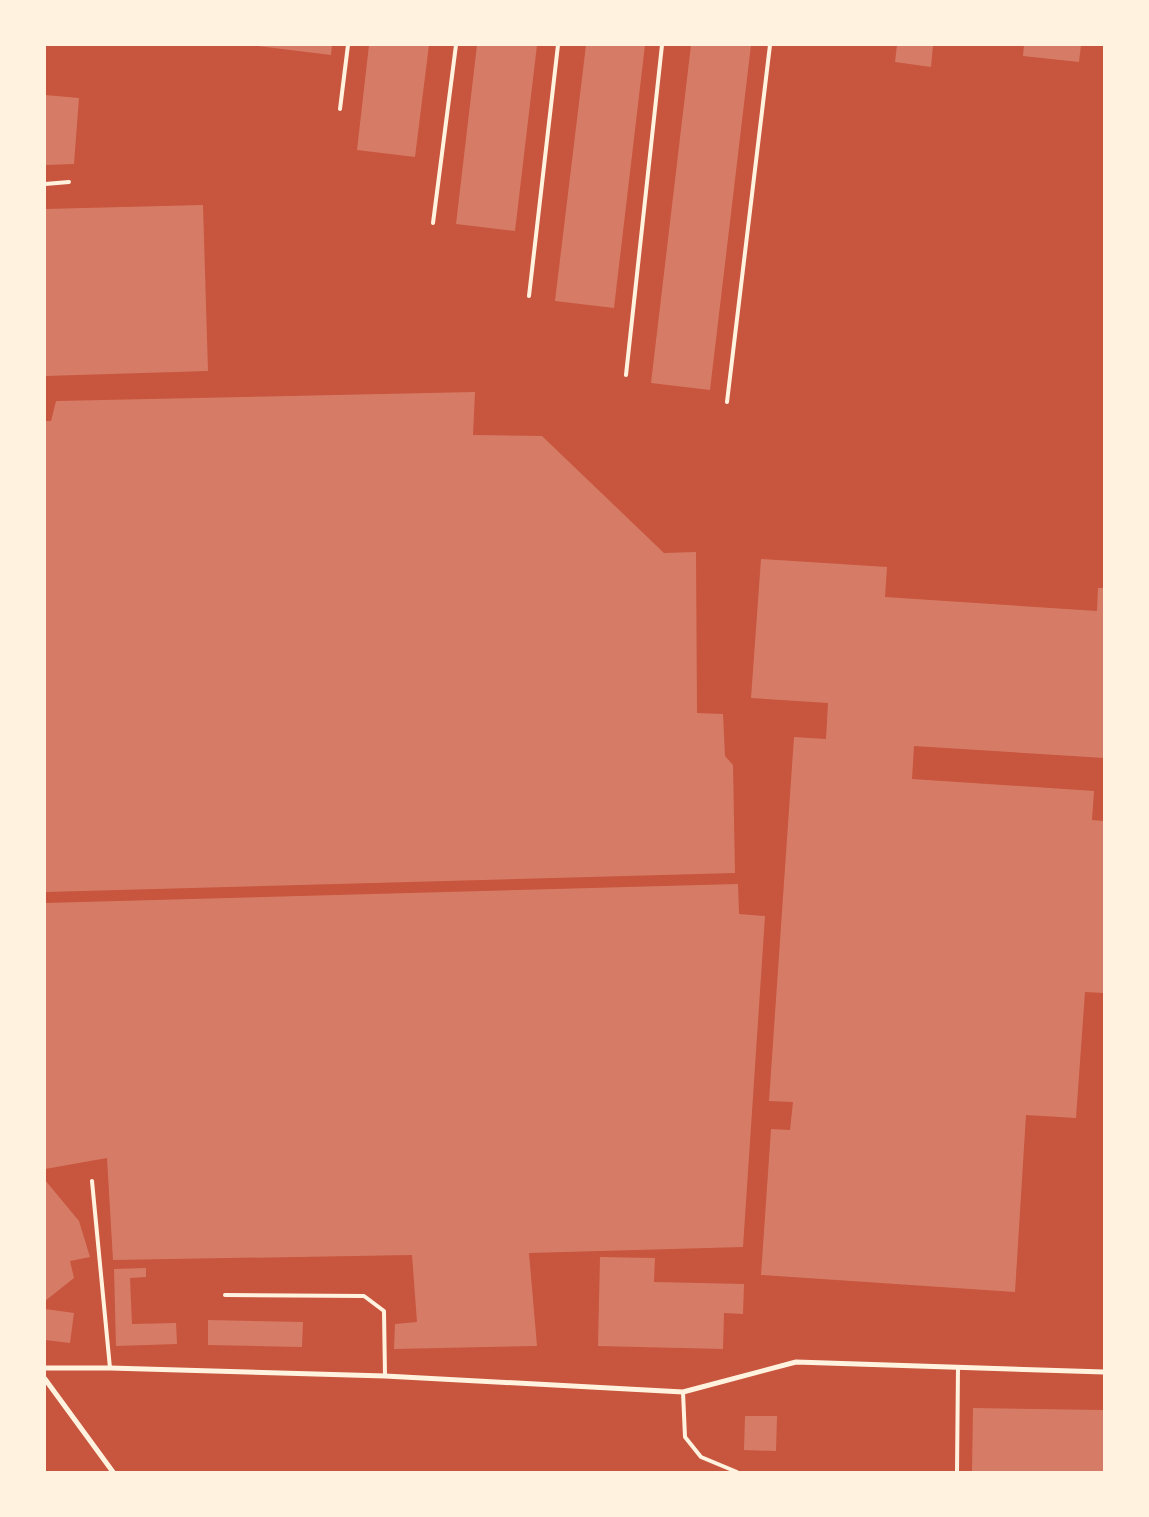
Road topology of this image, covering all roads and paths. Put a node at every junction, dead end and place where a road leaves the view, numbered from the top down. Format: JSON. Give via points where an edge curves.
{"nodes":[{"id":1,"x":348,"y":45,"type":"edge"},
{"id":2,"x":456,"y":45,"type":"edge"},
{"id":3,"x":558,"y":45,"type":"edge"},
{"id":4,"x":662,"y":45,"type":"edge"},
{"id":5,"x":770,"y":45,"type":"edge"},
{"id":6,"x":340,"y":109,"type":"dead end"},
{"id":7,"x":68,"y":182,"type":"dead end"},
{"id":8,"x":45,"y":184,"type":"edge"},
{"id":9,"x":433,"y":223,"type":"dead end"},
{"id":10,"x":529,"y":296,"type":"dead end"},
{"id":11,"x":626,"y":375,"type":"dead end"},
{"id":12,"x":727,"y":402,"type":"dead end"},
{"id":13,"x":92,"y":1181,"type":"dead end"},
{"id":14,"x":224,"y":1295,"type":"dead end"},
{"id":15,"x":958,"y":1367,"type":"junction"},
{"id":16,"x":45,"y":1368,"type":"edge"},
{"id":17,"x":110,"y":1368,"type":"junction"},
{"id":18,"x":1104,"y":1372,"type":"edge"},
{"id":19,"x":385,"y":1376,"type":"junction"},
{"id":20,"x":45,"y":1379,"type":"edge"},
{"id":21,"x":683,"y":1392,"type":"junction"},
{"id":22,"x":113,"y":1472,"type":"edge"},
{"id":23,"x":737,"y":1472,"type":"edge"},
{"id":24,"x":957,"y":1472,"type":"edge"}],
"edges":[{"from":1,"to":6,"type":"lane"},
{"from":2,"to":9,"type":"lane"},
{"from":3,"to":10,"type":"lane"},
{"from":4,"to":11,"type":"lane"},
{"from":5,"to":12,"type":"lane"},
{"from":7,"to":8,"type":"lane"},
{"from":13,"to":17,"type":"lane"},
{"from":14,"to":19,"type":"lane","via":[[364,1296],[384,1311]]},
{"from":15,"to":18,"type":"street"},
{"from":15,"to":21,"type":"street","via":[[796,1362]]},
{"from":15,"to":24,"type":"lane"},
{"from":16,"to":17,"type":"street"},
{"from":17,"to":19,"type":"street"},
{"from":19,"to":21,"type":"street"},
{"from":20,"to":22,"type":"street"},
{"from":21,"to":23,"type":"lane","via":[[685,1437],[701,1457]]}]}
